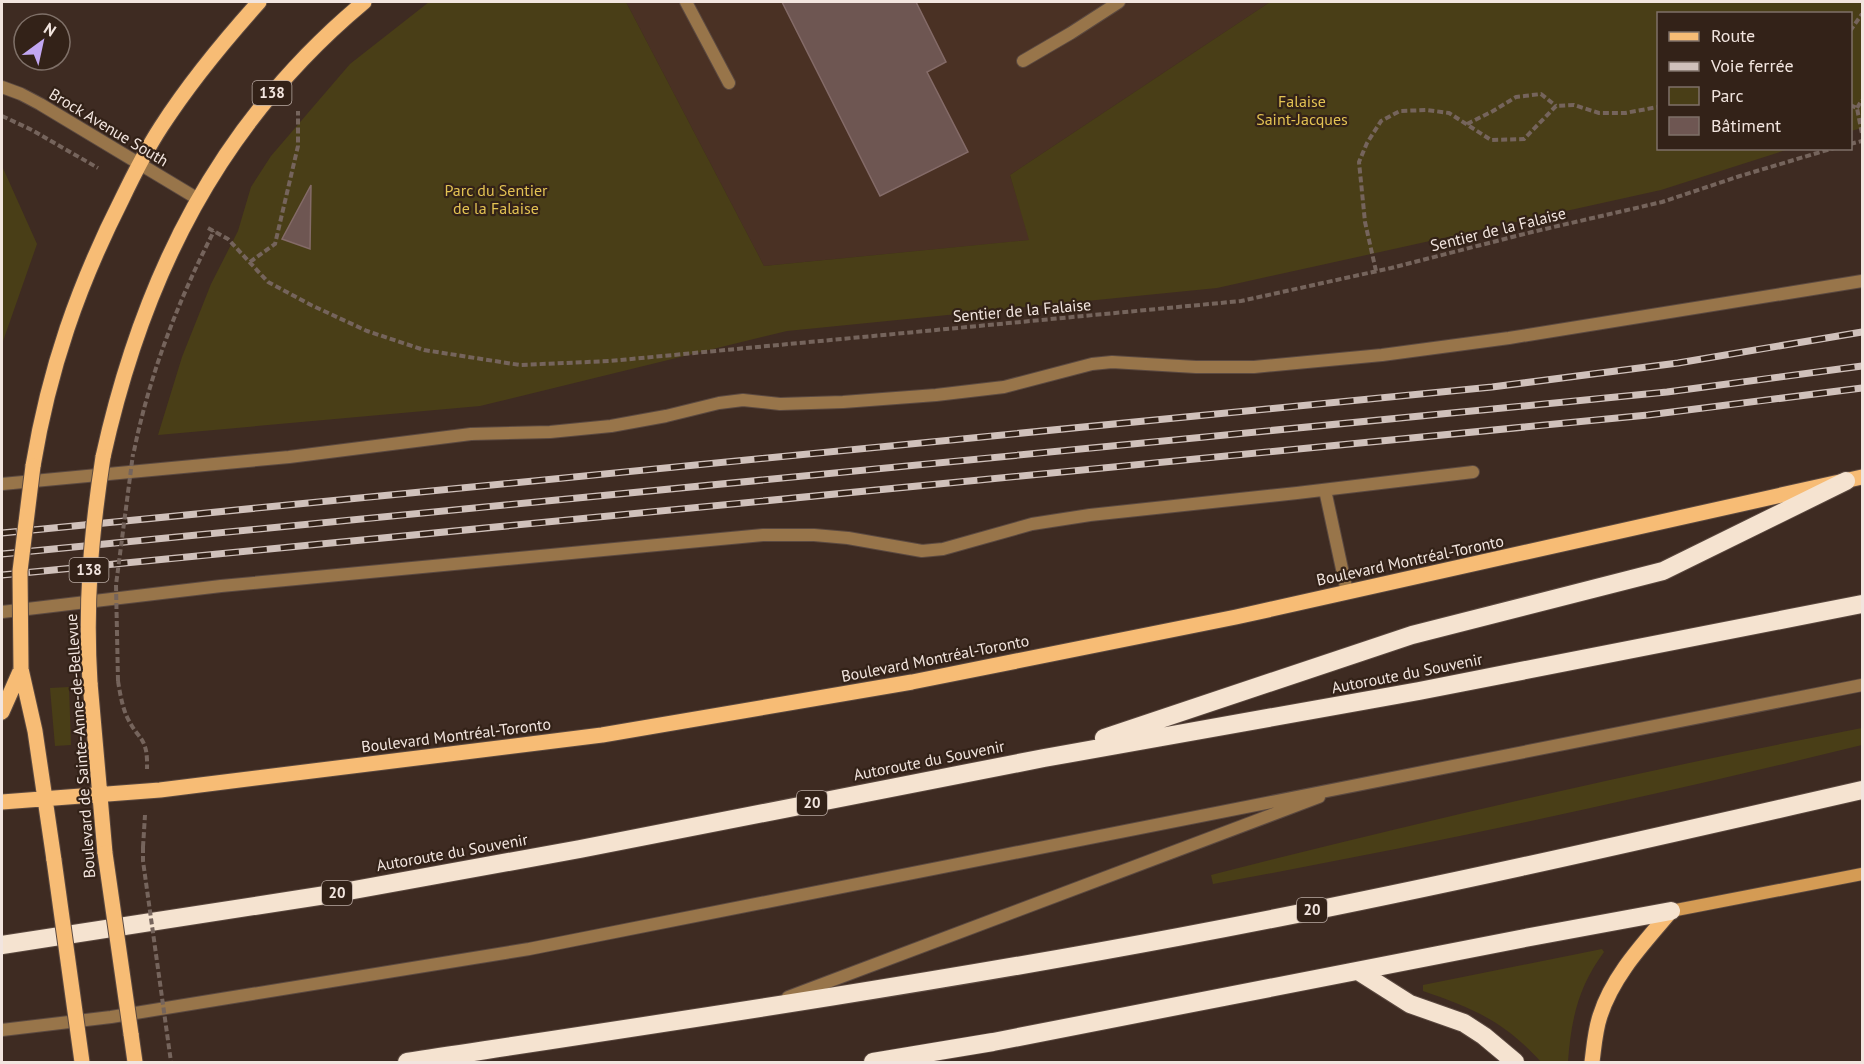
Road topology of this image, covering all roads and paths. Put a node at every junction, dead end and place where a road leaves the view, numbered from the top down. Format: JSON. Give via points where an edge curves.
{"nodes":[{"id":1,"x":260,"y":2,"type":"edge"},
{"id":2,"x":364,"y":2,"type":"edge"},
{"id":3,"x":686,"y":2,"type":"edge"},
{"id":4,"x":1119,"y":2,"type":"edge"},
{"id":5,"x":1863,"y":14,"type":"edge"},
{"id":6,"x":1852,"y":30,"type":"edge"},
{"id":7,"x":1023,"y":61,"type":"dead end"},
{"id":8,"x":729,"y":83,"type":"dead end"},
{"id":9,"x":2,"y":87,"type":"edge"},
{"id":10,"x":1863,"y":100,"type":"edge"},
{"id":11,"x":1556,"y":106,"type":"junction"},
{"id":12,"x":1852,"y":106,"type":"edge"},
{"id":13,"x":1657,"y":107,"type":"edge"},
{"id":14,"x":1857,"y":108,"type":"junction"},
{"id":15,"x":297,"y":111,"type":"dead end"},
{"id":16,"x":2,"y":116,"type":"edge"},
{"id":17,"x":1467,"y":124,"type":"junction"},
{"id":18,"x":1863,"y":134,"type":"edge"},
{"id":19,"x":1827,"y":150,"type":"edge"},
{"id":20,"x":86,"y":161,"type":"dead end"},
{"id":21,"x":139,"y":164,"type":"junction"},
{"id":22,"x":198,"y":199,"type":"junction"},
{"id":23,"x":208,"y":228,"type":"dead end"},
{"id":24,"x":214,"y":231,"type":"junction"},
{"id":25,"x":250,"y":262,"type":"junction"},
{"id":26,"x":1376,"y":271,"type":"junction"},
{"id":27,"x":1863,"y":281,"type":"edge"},
{"id":28,"x":1473,"y":472,"type":"dead end"},
{"id":29,"x":1854,"y":479,"type":"edge"},
{"id":30,"x":2,"y":484,"type":"edge"},
{"id":31,"x":1325,"y":490,"type":"junction"},
{"id":32,"x":1347,"y":592,"type":"junction"},
{"id":33,"x":1863,"y":604,"type":"edge"},
{"id":34,"x":2,"y":612,"type":"edge"},
{"id":35,"x":1863,"y":685,"type":"edge"},
{"id":36,"x":20,"y":689,"type":"junction"},
{"id":37,"x":2,"y":712,"type":"edge"},
{"id":38,"x":147,"y":752,"type":"dead end"},
{"id":39,"x":1044,"y":758,"type":"junction"},
{"id":40,"x":1351,"y":785,"type":"junction"},
{"id":41,"x":1863,"y":790,"type":"edge"},
{"id":42,"x":99,"y":794,"type":"junction"},
{"id":43,"x":45,"y":797,"type":"junction"},
{"id":44,"x":2,"y":802,"type":"edge"},
{"id":45,"x":143,"y":847,"type":"dead end"},
{"id":46,"x":1863,"y":874,"type":"edge"},
{"id":47,"x":1671,"y":911,"type":"junction"},
{"id":48,"x":2,"y":945,"type":"edge"},
{"id":49,"x":1358,"y":971,"type":"junction"},
{"id":50,"x":758,"y":1009,"type":"junction"},
{"id":51,"x":2,"y":1030,"type":"edge"},
{"id":52,"x":82,"y":1062,"type":"edge"},
{"id":53,"x":135,"y":1062,"type":"edge"},
{"id":54,"x":171,"y":1062,"type":"edge"},
{"id":55,"x":406,"y":1062,"type":"edge"},
{"id":56,"x":873,"y":1062,"type":"edge"},
{"id":57,"x":1515,"y":1062,"type":"edge"},
{"id":58,"x":1592,"y":1062,"type":"edge"}],
"edges":[{"from":1,"to":21,"type":"main road","via":[[189,87]]},
{"from":2,"to":22,"type":"main road","name":"Boulevard de Sainte-Anne-de-Bellevue","number":"138","via":[[281,82],[232,144]]},
{"from":3,"to":8,"type":"street"},
{"from":4,"to":7,"type":"street"},
{"from":5,"to":6,"type":"path"},
{"from":9,"to":21,"type":"street","name":"Brock Avenue South","via":[[40,104]]},
{"from":10,"to":14,"type":"path"},
{"from":11,"to":13,"type":"path","via":[[1574,105],[1599,112]]},
{"from":11,"to":17,"type":"path","via":[[1541,94],[1516,97]]},
{"from":11,"to":17,"type":"path","via":[[1524,139],[1491,140]]},
{"from":12,"to":14,"type":"path"},
{"from":14,"to":18,"type":"path"},
{"from":15,"to":25,"type":"path","via":[[298,146],[275,244]]},
{"from":16,"to":20,"type":"path"},
{"from":17,"to":26,"type":"path","via":[[1449,113],[1400,111],[1381,121],[1367,143],[1359,162],[1365,222]]},
{"from":19,"to":26,"type":"path","name":"Sentier de la Falaise","via":[[1662,202]]},
{"from":21,"to":22,"type":"street","name":"Brock Avenue South"},
{"from":21,"to":36,"type":"main road","bridge":true,"via":[[92,260],[51,376],[33,466],[20,572]]},
{"from":22,"to":42,"type":"main road","name":"Boulevard de Sainte-Anne-de-Bellevue","number":"138","bridge":true,"via":[[160,272],[136,333],[102,457],[89,563],[88,629]]},
{"from":23,"to":24,"type":"path"},
{"from":24,"to":25,"type":"path","name":"Sentier de la Falaise","via":[[228,239]]},
{"from":24,"to":38,"type":"path","bridge":true,"via":[[183,294],[142,411],[116,585],[122,705]]},
{"from":25,"to":26,"type":"path","name":"Sentier de la Falaise","via":[[268,282],[367,331],[424,350],[520,365],[610,362],[1241,301]]},
{"from":27,"to":30,"type":"street","via":[[1509,338],[1328,361],[1254,367],[1112,362],[1004,387],[833,403],[743,400],[611,426],[471,434],[289,458]]},
{"from":28,"to":31,"type":"street"},
{"from":29,"to":32,"type":"main road","name":"Boulevard Montréal-Toronto"},
{"from":29,"to":39,"type":"highway","via":[[1664,571],[1412,635]]},
{"from":31,"to":32,"type":"street"},
{"from":31,"to":34,"type":"street","via":[[1090,514],[922,551],[848,538],[764,535],[233,585]]},
{"from":32,"to":42,"type":"main road","name":"Boulevard Montréal-Toronto","via":[[912,682],[602,735],[160,790]]},
{"from":33,"to":39,"type":"highway","name":"Autoroute du Souvenir","number":"20","via":[[1419,691]]},
{"from":35,"to":40,"type":"street"},
{"from":36,"to":37,"type":"main road"},
{"from":36,"to":43,"type":"main road","name":"Boulevard de Sainte-Anne-de-Bellevue","via":[[35,731]]},
{"from":39,"to":48,"type":"highway","name":"Autoroute du Souvenir","number":"20","via":[[332,894]]},
{"from":40,"to":50,"type":"street"},
{"from":40,"to":51,"type":"street","via":[[529,949],[111,1017]]},
{"from":41,"to":50,"type":"highway","number":"20","via":[[1588,853],[1180,937]]},
{"from":42,"to":43,"type":"main road","name":"Boulevard Montréal-Toronto"},
{"from":42,"to":53,"type":"main road","name":"Boulevard de Sainte-Anne-de-Bellevue","number":"138","bridge":true},
{"from":43,"to":44,"type":"main road","name":"Boulevard Montréal-Toronto"},
{"from":43,"to":52,"type":"main road","name":"Boulevard de Sainte-Anne-de-Bellevue","bridge":true},
{"from":45,"to":54,"type":"path","bridge":true},
{"from":46,"to":47,"type":"main road"},
{"from":47,"to":49,"type":"highway"},
{"from":47,"to":58,"type":"main road","via":[[1625,967],[1605,1001]]},
{"from":49,"to":56,"type":"highway"},
{"from":49,"to":57,"type":"highway","via":[[1410,1004],[1464,1023]]},
{"from":50,"to":55,"type":"highway","number":"20"}]}
